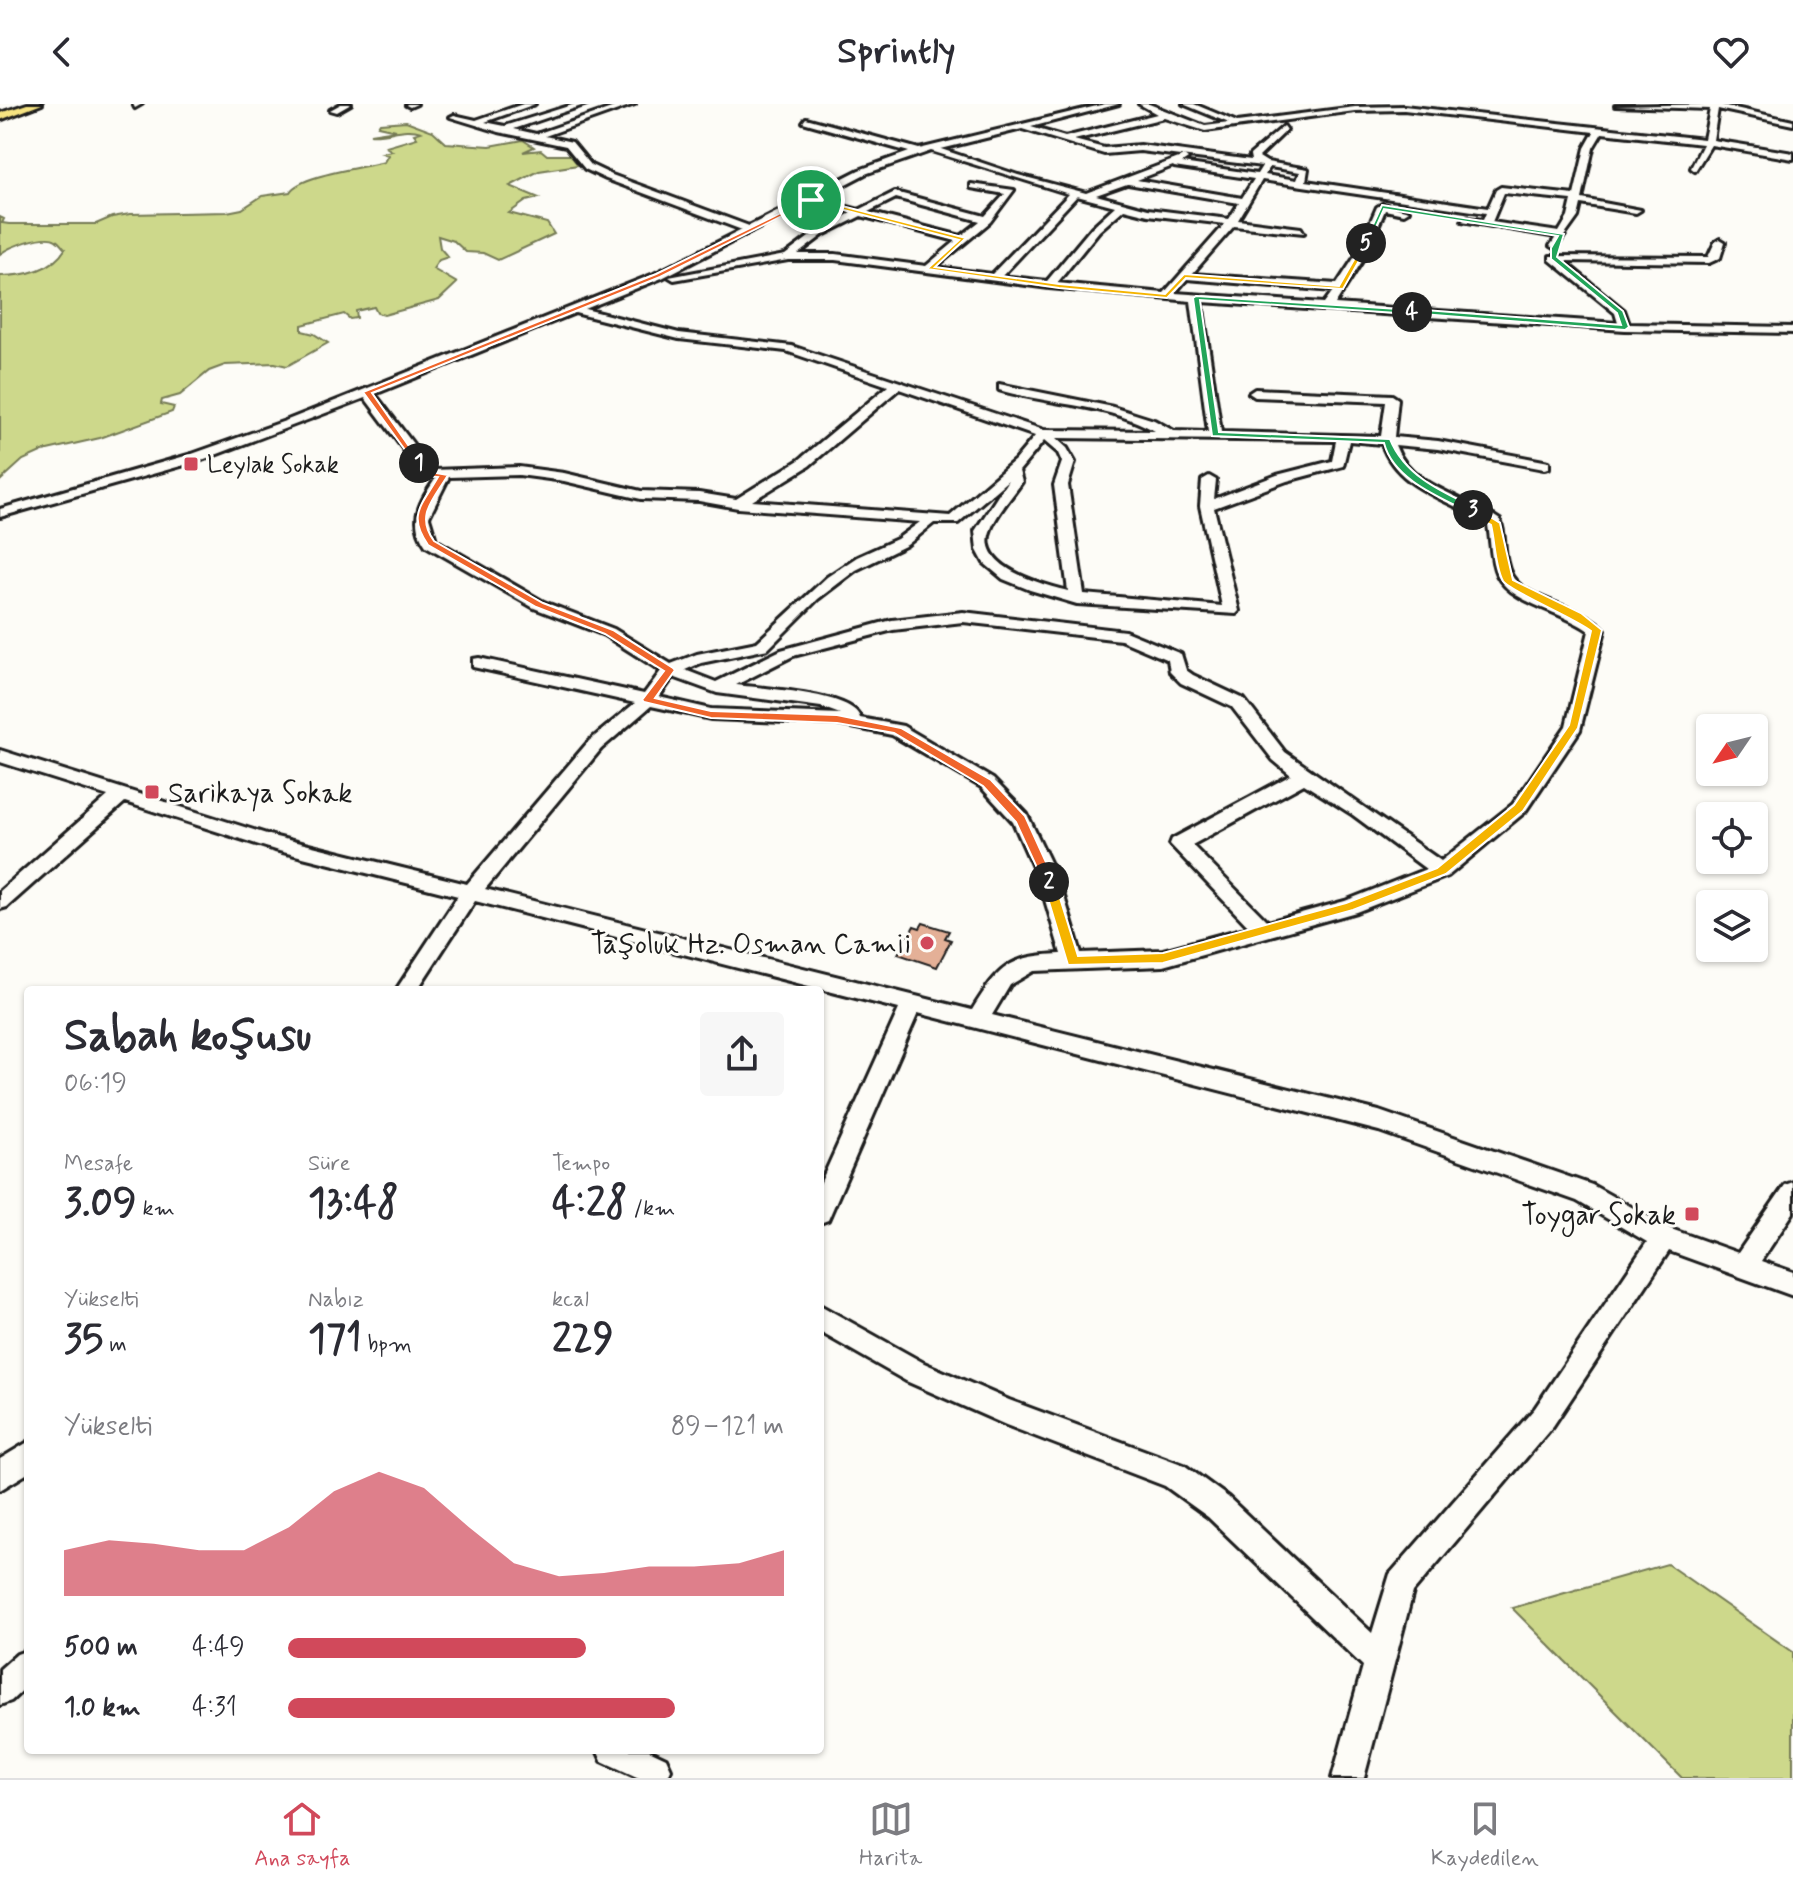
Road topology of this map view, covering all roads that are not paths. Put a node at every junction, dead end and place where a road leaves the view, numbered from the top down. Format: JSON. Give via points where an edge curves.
{"nodes":[{"id":1,"x":22,"y":104,"type":"edge"},
{"id":2,"x":37,"y":104,"type":"edge"},
{"id":3,"x":347,"y":104,"type":"edge"},
{"id":4,"x":531,"y":104,"type":"edge"},
{"id":5,"x":583,"y":104,"type":"edge"},
{"id":6,"x":631,"y":104,"type":"edge"},
{"id":7,"x":1115,"y":104,"type":"edge"},
{"id":8,"x":1143,"y":104,"type":"edge"},
{"id":9,"x":1187,"y":104,"type":"edge"},
{"id":10,"x":1710,"y":105,"type":"edge"},
{"id":11,"x":1619,"y":106,"type":"dead end"},
{"id":12,"x":479,"y":108,"type":"dead end"},
{"id":13,"x":334,"y":110,"type":"dead end"},
{"id":14,"x":0,"y":114,"type":"edge"},
{"id":15,"x":1164,"y":115,"type":"junction"},
{"id":16,"x":806,"y":120,"type":"dead end"},
{"id":17,"x":473,"y":123,"type":"junction"},
{"id":18,"x":1793,"y":123,"type":"edge"},
{"id":19,"x":1241,"y":124,"type":"junction"},
{"id":20,"x":1023,"y":127,"type":"junction"},
{"id":21,"x":1600,"y":129,"type":"junction"},
{"id":22,"x":502,"y":130,"type":"junction"},
{"id":23,"x":534,"y":137,"type":"junction"},
{"id":24,"x":1066,"y":139,"type":"junction"},
{"id":25,"x":1708,"y":142,"type":"junction"},
{"id":26,"x":931,"y":149,"type":"junction"},
{"id":27,"x":919,"y":152,"type":"junction"},
{"id":28,"x":1189,"y":155,"type":"junction"},
{"id":29,"x":1793,"y":156,"type":"edge"},
{"id":30,"x":1261,"y":162,"type":"junction"},
{"id":31,"x":1174,"y":164,"type":"junction"},
{"id":32,"x":1695,"y":168,"type":"dead end"},
{"id":33,"x":1260,"y":179,"type":"junction"},
{"id":34,"x":1128,"y":181,"type":"junction"},
{"id":35,"x":1300,"y":184,"type":"junction"},
{"id":36,"x":974,"y":186,"type":"dead end"},
{"id":37,"x":1080,"y":194,"type":"junction"},
{"id":38,"x":1387,"y":196,"type":"junction"},
{"id":39,"x":811,"y":200,"type":"junction"},
{"id":40,"x":1577,"y":200,"type":"junction"},
{"id":41,"x":1245,"y":201,"type":"junction"},
{"id":42,"x":1063,"y":205,"type":"junction"},
{"id":43,"x":1123,"y":205,"type":"junction"},
{"id":44,"x":1078,"y":207,"type":"dead end"},
{"id":45,"x":1382,"y":207,"type":"junction"},
{"id":46,"x":1094,"y":209,"type":"dead end"},
{"id":47,"x":1636,"y":210,"type":"dead end"},
{"id":48,"x":1109,"y":211,"type":"junction"},
{"id":49,"x":1491,"y":211,"type":"junction"},
{"id":50,"x":1411,"y":212,"type":"dead end"},
{"id":51,"x":858,"y":213,"type":"junction"},
{"id":52,"x":1456,"y":219,"type":"dead end"},
{"id":53,"x":987,"y":220,"type":"junction"},
{"id":54,"x":1232,"y":222,"type":"junction"},
{"id":55,"x":1486,"y":224,"type":"junction"},
{"id":56,"x":752,"y":230,"type":"junction"},
{"id":57,"x":1301,"y":231,"type":"dead end"},
{"id":58,"x":1562,"y":235,"type":"junction"},
{"id":59,"x":963,"y":240,"type":"junction"},
{"id":60,"x":1720,"y":242,"type":"dead end"},
{"id":61,"x":788,"y":257,"type":"junction"},
{"id":62,"x":1554,"y":258,"type":"junction"},
{"id":63,"x":929,"y":268,"type":"junction"},
{"id":64,"x":1184,"y":276,"type":"junction"},
{"id":65,"x":995,"y":277,"type":"junction"},
{"id":66,"x":635,"y":284,"type":"junction"},
{"id":67,"x":1049,"y":285,"type":"junction"},
{"id":68,"x":1341,"y":288,"type":"junction"},
{"id":69,"x":1167,"y":296,"type":"junction"},
{"id":70,"x":1196,"y":298,"type":"junction"},
{"id":71,"x":1328,"y":306,"type":"junction"},
{"id":72,"x":572,"y":309,"type":"junction"},
{"id":73,"x":1625,"y":327,"type":"junction"},
{"id":74,"x":1793,"y":330,"type":"edge"},
{"id":75,"x":897,"y":385,"type":"junction"},
{"id":76,"x":1003,"y":387,"type":"dead end"},
{"id":77,"x":367,"y":392,"type":"junction"},
{"id":78,"x":1255,"y":393,"type":"dead end"},
{"id":79,"x":1043,"y":434,"type":"junction"},
{"id":80,"x":1169,"y":434,"type":"junction"},
{"id":81,"x":1215,"y":434,"type":"junction"},
{"id":82,"x":1343,"y":437,"type":"junction"},
{"id":83,"x":1387,"y":441,"type":"junction"},
{"id":84,"x":1544,"y":465,"type":"dead end"},
{"id":85,"x":1012,"y":471,"type":"junction"},
{"id":86,"x":444,"y":475,"type":"junction"},
{"id":87,"x":1209,"y":480,"type":"dead end"},
{"id":88,"x":738,"y":504,"type":"junction"},
{"id":89,"x":1207,"y":506,"type":"junction"},
{"id":90,"x":0,"y":513,"type":"edge"},
{"id":91,"x":931,"y":518,"type":"junction"},
{"id":92,"x":1077,"y":599,"type":"junction"},
{"id":93,"x":479,"y":663,"type":"dead end"},
{"id":94,"x":670,"y":670,"type":"junction"},
{"id":95,"x":717,"y":688,"type":"junction"},
{"id":96,"x":648,"y":700,"type":"junction"},
{"id":97,"x":859,"y":723,"type":"junction"},
{"id":98,"x":0,"y":756,"type":"edge"},
{"id":99,"x":1304,"y":776,"type":"junction"},
{"id":100,"x":122,"y":794,"type":"junction"},
{"id":101,"x":1441,"y":871,"type":"junction"},
{"id":102,"x":471,"y":892,"type":"junction"},
{"id":103,"x":0,"y":902,"type":"edge"},
{"id":104,"x":1264,"y":930,"type":"junction"},
{"id":105,"x":1073,"y":961,"type":"junction"},
{"id":106,"x":409,"y":986,"type":"edge"},
{"id":107,"x":912,"y":1003,"type":"junction"},
{"id":108,"x":978,"y":1019,"type":"junction"},
{"id":109,"x":1793,"y":1193,"type":"edge"},
{"id":110,"x":824,"y":1202,"type":"edge"},
{"id":111,"x":1664,"y":1238,"type":"junction"},
{"id":112,"x":1743,"y":1266,"type":"junction"},
{"id":113,"x":1793,"y":1284,"type":"edge"},
{"id":114,"x":824,"y":1320,"type":"edge"},
{"id":115,"x":24,"y":1459,"type":"edge"},
{"id":116,"x":0,"y":1476,"type":"edge"},
{"id":117,"x":1379,"y":1660,"type":"junction"},
{"id":118,"x":24,"y":1669,"type":"edge"},
{"id":119,"x":0,"y":1690,"type":"edge"},
{"id":120,"x":624,"y":1754,"type":"edge"},
{"id":121,"x":655,"y":1766,"type":"edge"},
{"id":122,"x":1348,"y":1778,"type":"edge"}],
"edges":[{"from":1,"to":14,"type":"main road"},
{"from":2,"to":14,"type":"main road"},
{"from":3,"to":13,"type":"street"},
{"from":4,"to":17,"type":"street"},
{"from":5,"to":22,"type":"street"},
{"from":6,"to":23,"type":"street"},
{"from":7,"to":20,"type":"street"},
{"from":8,"to":15,"type":"street"},
{"from":9,"to":19,"type":"street"},
{"from":10,"to":11,"type":"street"},
{"from":10,"to":18,"type":"street"},
{"from":10,"to":25,"type":"street"},
{"from":12,"to":17,"type":"street","via":[[454,117]]},
{"from":15,"to":19,"type":"street","via":[[1205,129]]},
{"from":15,"to":24,"type":"street"},
{"from":16,"to":27,"type":"street"},
{"from":17,"to":22,"type":"street"},
{"from":19,"to":21,"type":"street","via":[[1404,108]]},
{"from":19,"to":30,"type":"street","via":[[1284,128],[1253,157]]},
{"from":20,"to":24,"type":"street"},
{"from":20,"to":26,"type":"street"},
{"from":21,"to":25,"type":"street"},
{"from":21,"to":40,"type":"street","via":[[1589,148]]},
{"from":22,"to":23,"type":"street"},
{"from":23,"to":56,"type":"street","via":[[569,144],[588,167]]},
{"from":24,"to":28,"type":"street","via":[[1104,151],[1140,148]]},
{"from":25,"to":29,"type":"street"},
{"from":25,"to":32,"type":"street"},
{"from":26,"to":27,"type":"street"},
{"from":26,"to":37,"type":"street"},
{"from":27,"to":39,"type":"street","via":[[862,172]]},
{"from":28,"to":30,"type":"street"},
{"from":28,"to":31,"type":"street"},
{"from":30,"to":33,"type":"street","via":[[1267,165]]},
{"from":30,"to":35,"type":"street","via":[[1305,171]]},
{"from":31,"to":33,"type":"street"},
{"from":31,"to":34,"type":"street"},
{"from":33,"to":35,"type":"street"},
{"from":33,"to":41,"type":"street"},
{"from":34,"to":37,"type":"street"},
{"from":34,"to":41,"type":"street"},
{"from":35,"to":38,"type":"street"},
{"from":36,"to":53,"type":"street","via":[[1011,192]]},
{"from":37,"to":42,"type":"street"},
{"from":37,"to":43,"type":"street"},
{"from":38,"to":45,"type":"street"},
{"from":38,"to":49,"type":"street"},
{"from":39,"to":51,"type":"street"},
{"from":39,"to":56,"type":"street"},
{"from":40,"to":47,"type":"street"},
{"from":40,"to":49,"type":"street","via":[[1501,190]]},
{"from":40,"to":58,"type":"street"},
{"from":41,"to":54,"type":"street"},
{"from":42,"to":44,"type":"street"},
{"from":42,"to":65,"type":"street"},
{"from":43,"to":48,"type":"street"},
{"from":43,"to":54,"type":"street"},
{"from":45,"to":50,"type":"street"},
{"from":45,"to":68,"type":"street"},
{"from":46,"to":48,"type":"street"},
{"from":48,"to":67,"type":"street"},
{"from":49,"to":55,"type":"street"},
{"from":51,"to":53,"type":"street","via":[[895,195]]},
{"from":51,"to":59,"type":"street"},
{"from":51,"to":61,"type":"street"},
{"from":52,"to":55,"type":"street"},
{"from":53,"to":59,"type":"street"},
{"from":54,"to":57,"type":"street"},
{"from":54,"to":64,"type":"street"},
{"from":55,"to":58,"type":"street"},
{"from":56,"to":66,"type":"street"},
{"from":58,"to":62,"type":"street"},
{"from":59,"to":63,"type":"street"},
{"from":60,"to":62,"type":"street","via":[[1715,258],[1709,260]]},
{"from":61,"to":63,"type":"street"},
{"from":61,"to":66,"type":"street"},
{"from":62,"to":73,"type":"street","via":[[1620,312]]},
{"from":63,"to":65,"type":"street"},
{"from":64,"to":68,"type":"street"},
{"from":64,"to":69,"type":"street"},
{"from":65,"to":67,"type":"street"},
{"from":66,"to":72,"type":"street"},
{"from":67,"to":69,"type":"street"},
{"from":68,"to":71,"type":"street"},
{"from":69,"to":70,"type":"street"},
{"from":70,"to":71,"type":"street"},
{"from":70,"to":81,"type":"street"},
{"from":71,"to":73,"type":"street"},
{"from":72,"to":75,"type":"street","via":[[679,336],[788,348]]},
{"from":72,"to":77,"type":"street"},
{"from":73,"to":74,"type":"street"},
{"from":75,"to":79,"type":"street"},
{"from":75,"to":88,"type":"street","via":[[804,463]]},
{"from":76,"to":80,"type":"street","via":[[1031,398],[1128,412]]},
{"from":77,"to":86,"type":"street","via":[[423,468]]},
{"from":77,"to":90,"type":"street","via":[[197,457]]},
{"from":78,"to":83,"type":"street","via":[[1392,399]]},
{"from":79,"to":80,"type":"street"},
{"from":79,"to":85,"type":"street"},
{"from":79,"to":92,"type":"street","via":[[1069,462],[1061,485]]},
{"from":80,"to":81,"type":"street"},
{"from":81,"to":82,"type":"street"},
{"from":82,"to":83,"type":"street"},
{"from":82,"to":89,"type":"street","via":[[1338,463]]},
{"from":83,"to":84,"type":"street"},
{"from":83,"to":101,"type":"street","via":[[1412,476],[1495,523],[1508,581],[1597,630],[1574,726],[1519,808]]},
{"from":85,"to":91,"type":"street","via":[[953,520]]},
{"from":85,"to":92,"type":"street","via":[[1015,482],[982,531],[985,553],[999,568],[1037,589]]},
{"from":86,"to":88,"type":"street","via":[[519,471],[641,495]]},
{"from":86,"to":94,"type":"street","via":[[420,516],[431,543],[539,605],[609,632]]},
{"from":87,"to":89,"type":"street"},
{"from":88,"to":91,"type":"street"},
{"from":89,"to":92,"type":"street","via":[[1231,611]]},
{"from":91,"to":94,"type":"street","via":[[902,544],[853,566],[803,605],[772,641]]},
{"from":93,"to":96,"type":"street"},
{"from":94,"to":95,"type":"street"},
{"from":94,"to":96,"type":"street"},
{"from":95,"to":97,"type":"street","via":[[822,702],[849,711]]},
{"from":95,"to":99,"type":"street","via":[[787,653],[892,625],[963,617],[1074,628],[1125,636],[1175,657],[1178,672],[1238,703],[1279,756]]},
{"from":96,"to":97,"type":"street","via":[[711,714]]},
{"from":96,"to":102,"type":"street","via":[[595,745]]},
{"from":97,"to":105,"type":"street","via":[[897,730],[974,775],[1021,819],[1050,883]]},
{"from":98,"to":100,"type":"street"},
{"from":99,"to":101,"type":"street"},
{"from":99,"to":104,"type":"street","via":[[1179,844]]},
{"from":100,"to":102,"type":"street","via":[[275,843]]},
{"from":100,"to":103,"type":"street"},
{"from":101,"to":104,"type":"street","via":[[1349,907]]},
{"from":102,"to":106,"type":"street"},
{"from":102,"to":107,"type":"street"},
{"from":104,"to":105,"type":"street","via":[[1163,958]]},
{"from":105,"to":108,"type":"street","via":[[1031,963],[1003,979]]},
{"from":107,"to":108,"type":"street"},
{"from":107,"to":110,"type":"street"},
{"from":108,"to":111,"type":"street","via":[[1379,1121],[1584,1193]]},
{"from":109,"to":112,"type":"street"},
{"from":111,"to":112,"type":"street"},
{"from":111,"to":117,"type":"street","via":[[1544,1417],[1400,1584]]},
{"from":112,"to":113,"type":"street"},
{"from":114,"to":117,"type":"street","via":[[915,1372],[1174,1475],[1218,1507]]},
{"from":115,"to":116,"type":"street"},
{"from":117,"to":122,"type":"street"},
{"from":118,"to":119,"type":"street"},
{"from":120,"to":121,"type":"street"}]}
